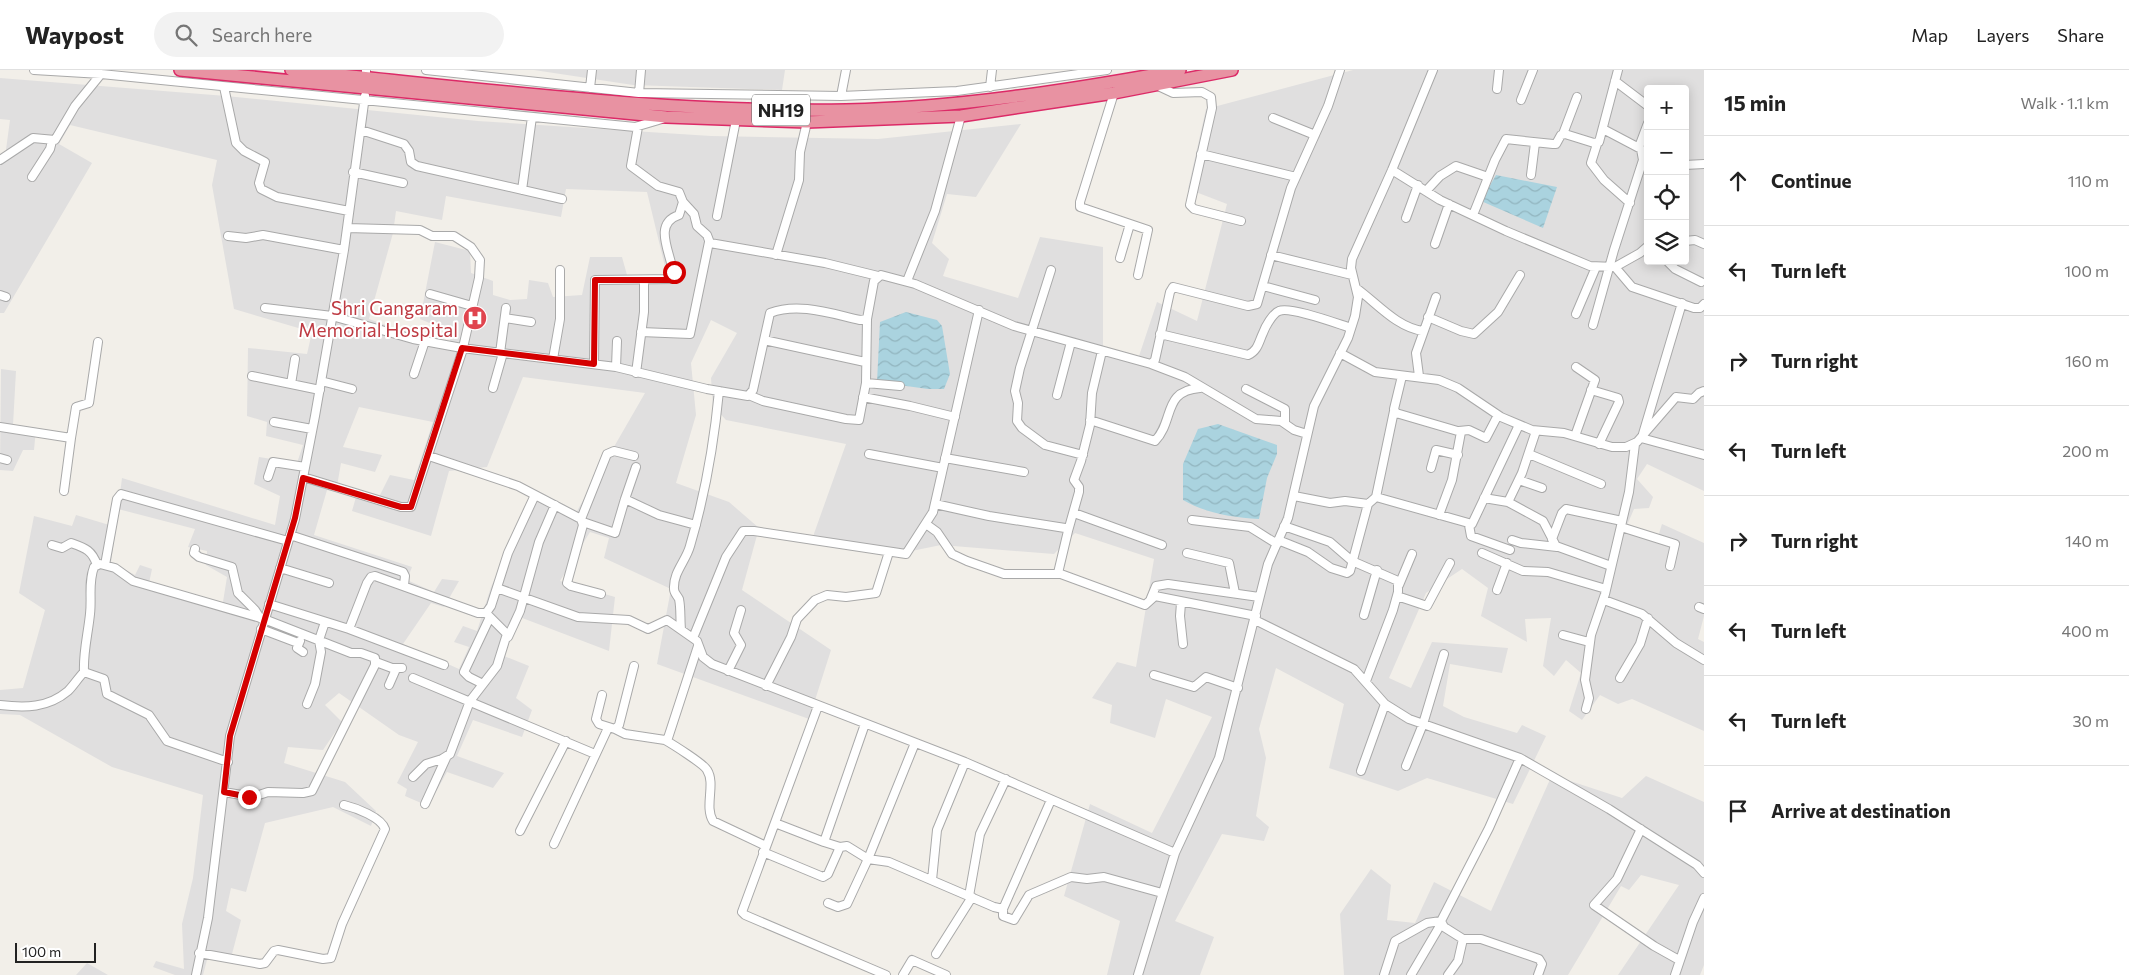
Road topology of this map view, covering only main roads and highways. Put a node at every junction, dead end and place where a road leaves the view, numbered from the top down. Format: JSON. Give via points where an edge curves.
{"nodes":[{"id":1,"x":180,"y":70,"type":"edge"},
{"id":2,"x":291,"y":70,"type":"edge"},
{"id":3,"x":1180,"y":70,"type":"edge"},
{"id":4,"x":1232,"y":70,"type":"edge"}],
"edges":[{"from":1,"to":4,"type":"highway","number":"NH19","via":[[666,117],[807,122],[962,116],[1114,93]]},
{"from":2,"to":3,"type":"highway","number":"NH19","via":[[669,107],[769,110],[848,110],[951,104]]}]}
